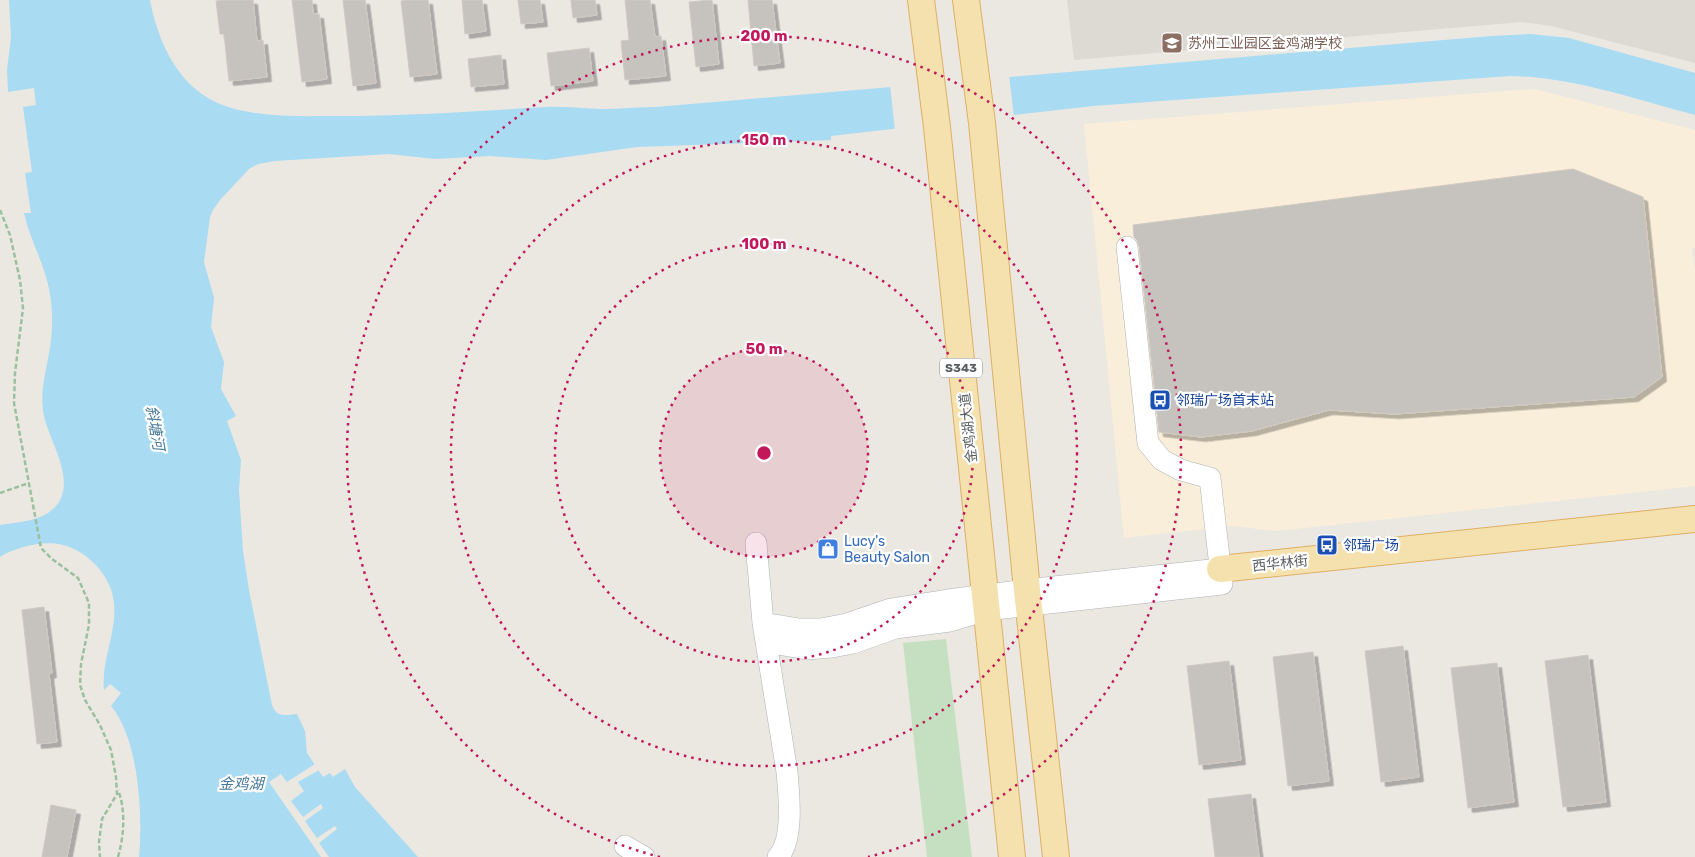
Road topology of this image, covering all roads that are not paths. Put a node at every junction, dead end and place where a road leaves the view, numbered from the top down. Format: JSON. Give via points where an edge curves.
{"nodes":[{"id":1,"x":921,"y":0,"type":"edge"},
{"id":2,"x":966,"y":0,"type":"edge"},
{"id":3,"x":1127,"y":247,"type":"dead end"},
{"id":4,"x":1695,"y":519,"type":"edge"},
{"id":5,"x":1695,"y":533,"type":"edge"},
{"id":6,"x":756,"y":543,"type":"dead end"},
{"id":7,"x":1221,"y":576,"type":"junction"},
{"id":8,"x":1028,"y":597,"type":"junction"},
{"id":9,"x":985,"y":602,"type":"junction"},
{"id":10,"x":764,"y":632,"type":"junction"},
{"id":11,"x":625,"y":846,"type":"dead end"},
{"id":12,"x":644,"y":857,"type":"edge"},
{"id":13,"x":778,"y":857,"type":"edge"},
{"id":14,"x":1012,"y":857,"type":"edge"},
{"id":15,"x":1056,"y":857,"type":"edge"}],
"edges":[{"from":1,"to":9,"type":"main road","name":"金鸡湖大道","number":"S343"},
{"from":2,"to":8,"type":"main road","via":[[982,123]]},
{"from":3,"to":7,"type":"street","via":[[1148,443],[1162,460],[1181,470],[1210,478]]},
{"from":4,"to":7,"type":"main road","name":"西华林街"},
{"from":5,"to":7,"type":"main road","name":"西华林街"},
{"from":6,"to":10,"type":"street"},
{"from":7,"to":8,"type":"street","name":"西华林街"},
{"from":8,"to":9,"type":"street","name":"西华林街"},
{"from":8,"to":15,"type":"main road"},
{"from":9,"to":10,"type":"street","name":"西华林街","via":[[950,621],[895,628],[832,647],[807,649]]},
{"from":9,"to":14,"type":"main road","name":"金鸡湖大道","number":"S343"},
{"from":10,"to":13,"type":"street","via":[[789,796],[787,836]]},
{"from":11,"to":12,"type":"street"}]}
